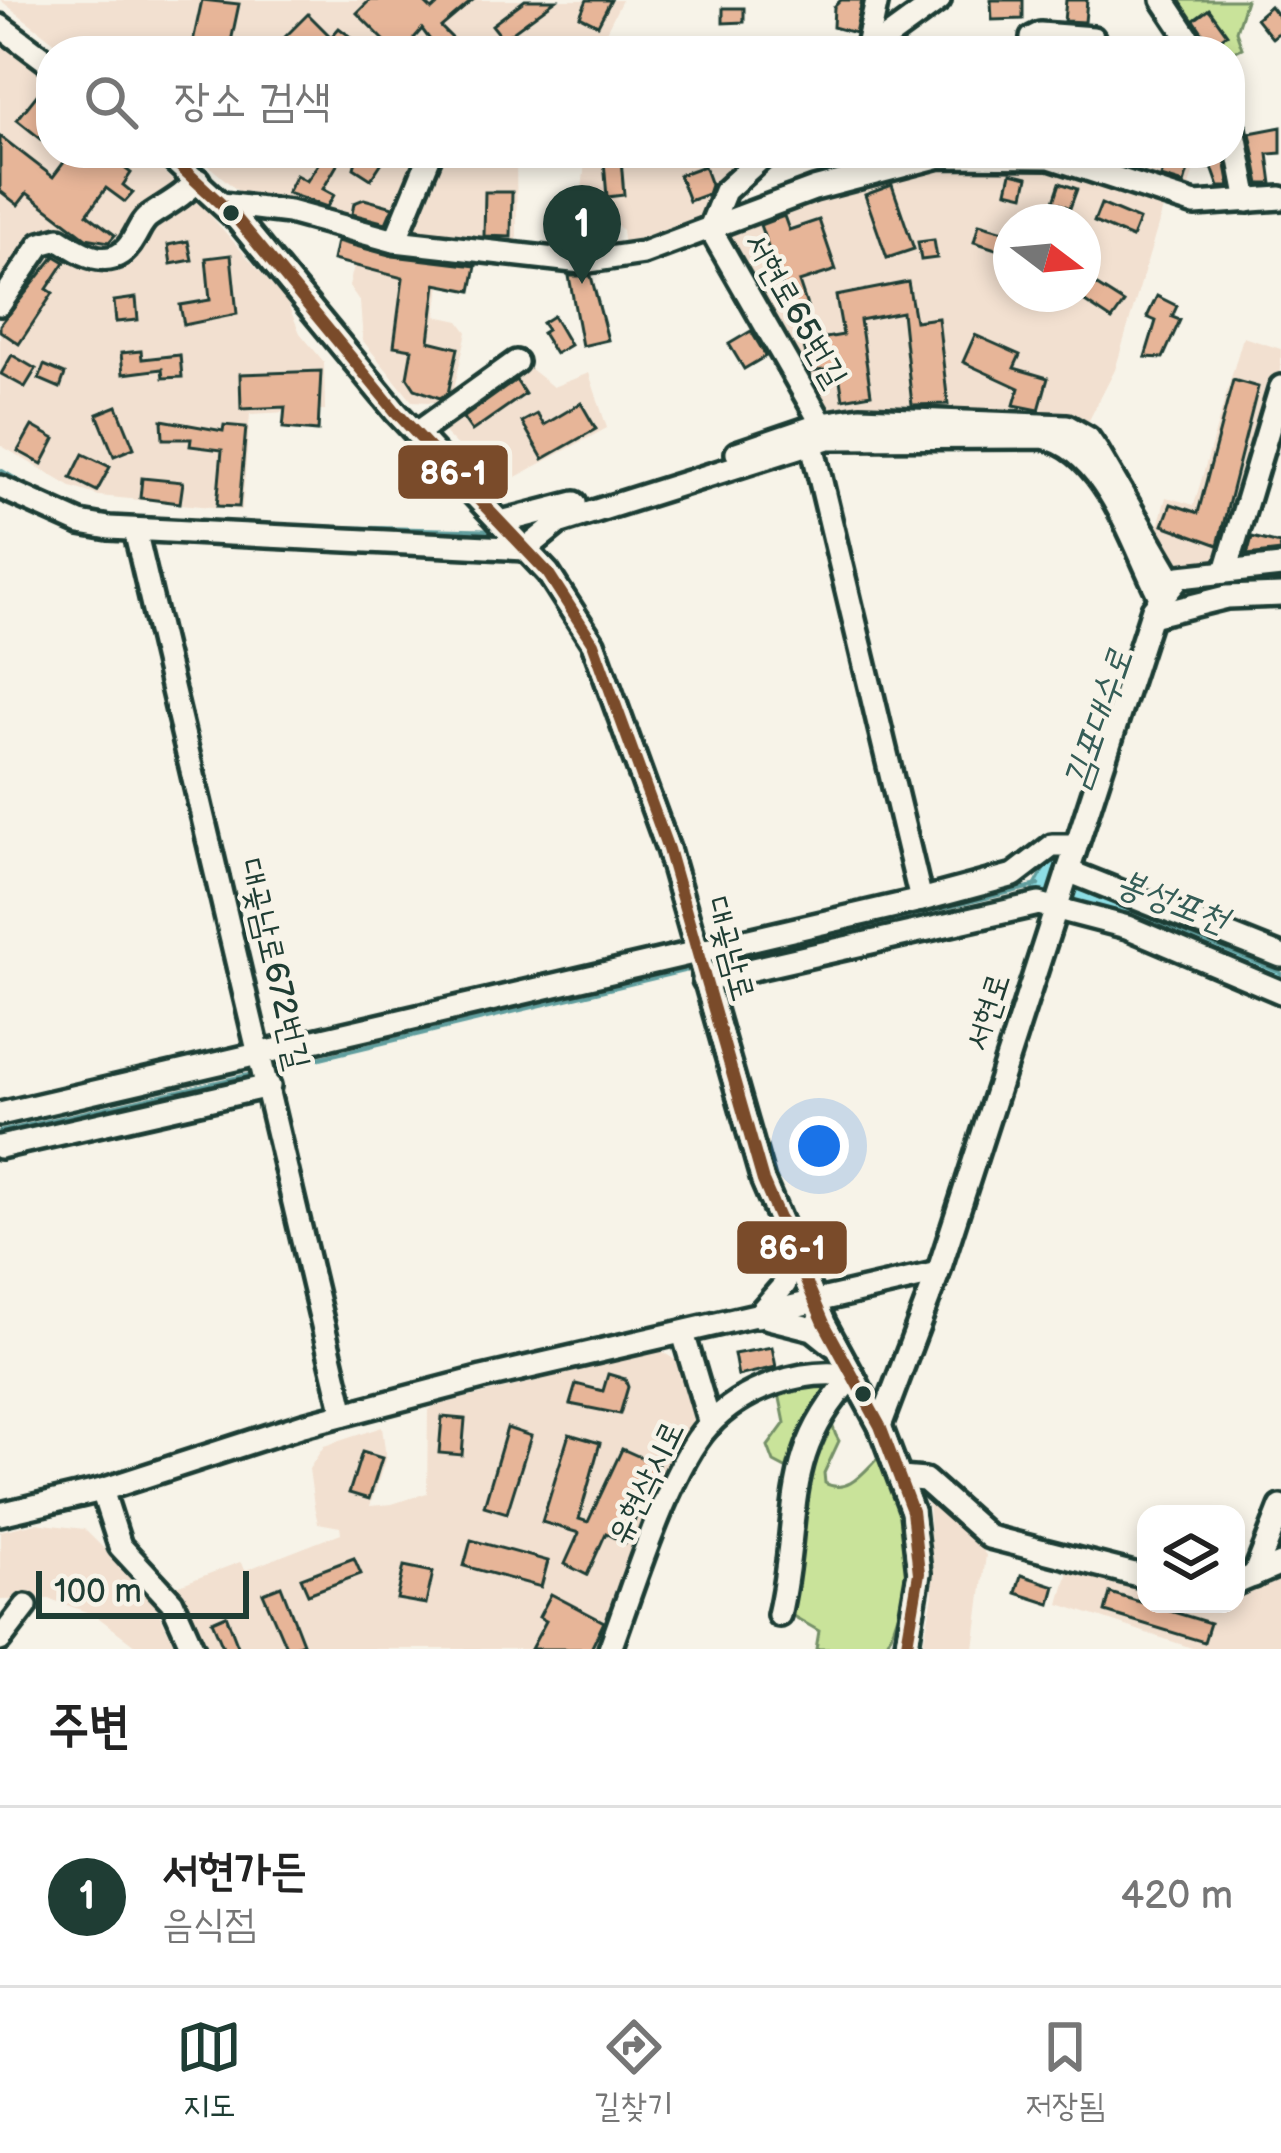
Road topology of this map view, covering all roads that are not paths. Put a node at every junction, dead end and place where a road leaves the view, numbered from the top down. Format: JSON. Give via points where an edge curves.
{"nodes":[{"id":1,"x":877,"y":0,"type":"edge"},
{"id":2,"x":939,"y":0,"type":"edge"},
{"id":3,"x":1163,"y":0,"type":"edge"},
{"id":4,"x":0,"y":26,"type":"edge"},
{"id":5,"x":871,"y":36,"type":"edge"},
{"id":6,"x":889,"y":36,"type":"edge"},
{"id":7,"x":1036,"y":36,"type":"edge"},
{"id":8,"x":1067,"y":36,"type":"edge"},
{"id":9,"x":1187,"y":36,"type":"edge"},
{"id":10,"x":36,"y":53,"type":"edge"},
{"id":11,"x":184,"y":168,"type":"edge"},
{"id":12,"x":425,"y":168,"type":"edge"},
{"id":13,"x":750,"y":168,"type":"edge"},
{"id":14,"x":881,"y":168,"type":"edge"},
{"id":15,"x":1089,"y":168,"type":"edge"},
{"id":16,"x":1242,"y":168,"type":"edge"},
{"id":17,"x":198,"y":180,"type":"junction"},
{"id":18,"x":1281,"y":199,"type":"edge"},
{"id":19,"x":1248,"y":201,"type":"junction"},
{"id":20,"x":222,"y":204,"type":"junction"},
{"id":21,"x":710,"y":228,"type":"junction"},
{"id":22,"x":395,"y":241,"type":"junction"},
{"id":23,"x":0,"y":304,"type":"edge"},
{"id":24,"x":516,"y":362,"type":"dead end"},
{"id":25,"x":1281,"y":387,"type":"edge"},
{"id":26,"x":417,"y":433,"type":"junction"},
{"id":27,"x":817,"y":434,"type":"junction"},
{"id":28,"x":0,"y":487,"type":"edge"},
{"id":29,"x":501,"y":522,"type":"junction"},
{"id":30,"x":135,"y":530,"type":"junction"},
{"id":31,"x":526,"y":549,"type":"junction"},
{"id":32,"x":1281,"y":566,"type":"edge"},
{"id":33,"x":1226,"y":571,"type":"junction"},
{"id":34,"x":1281,"y":595,"type":"edge"},
{"id":35,"x":1162,"y":598,"type":"junction"},
{"id":36,"x":1076,"y":845,"type":"junction"},
{"id":37,"x":1068,"y":872,"type":"junction"},
{"id":38,"x":921,"y":900,"type":"junction"},
{"id":39,"x":1058,"y":903,"type":"junction"},
{"id":40,"x":1281,"y":956,"type":"edge"},
{"id":41,"x":701,"y":966,"type":"junction"},
{"id":42,"x":1281,"y":992,"type":"edge"},
{"id":43,"x":265,"y":1069,"type":"junction"},
{"id":44,"x":0,"y":1114,"type":"edge"},
{"id":45,"x":0,"y":1147,"type":"edge"},
{"id":46,"x":781,"y":1228,"type":"junction"},
{"id":47,"x":938,"y":1273,"type":"junction"},
{"id":48,"x":815,"y":1304,"type":"junction"},
{"id":49,"x":757,"y":1317,"type":"junction"},
{"id":50,"x":682,"y":1333,"type":"junction"},
{"id":51,"x":838,"y":1349,"type":"junction"},
{"id":52,"x":853,"y":1376,"type":"junction"},
{"id":53,"x":344,"y":1414,"type":"junction"},
{"id":54,"x":710,"y":1424,"type":"junction"},
{"id":55,"x":880,"y":1426,"type":"junction"},
{"id":56,"x":901,"y":1478,"type":"junction"},
{"id":57,"x":102,"y":1490,"type":"junction"},
{"id":58,"x":1281,"y":1507,"type":"edge"},
{"id":59,"x":0,"y":1514,"type":"edge"},
{"id":60,"x":1281,"y":1564,"type":"edge"},
{"id":61,"x":1137,"y":1575,"type":"edge"},
{"id":62,"x":1245,"y":1579,"type":"edge"},
{"id":63,"x":26,"y":1606,"type":"dead end"},
{"id":64,"x":778,"y":1615,"type":"dead end"},
{"id":65,"x":0,"y":1640,"type":"edge"},
{"id":66,"x":193,"y":1649,"type":"edge"},
{"id":67,"x":610,"y":1649,"type":"edge"},
{"id":68,"x":906,"y":1649,"type":"edge"}],
"edges":[{"from":1,"to":5,"type":"street"},
{"from":2,"to":6,"type":"street"},
{"from":3,"to":9,"type":"street"},
{"from":4,"to":10,"type":"street"},
{"from":7,"to":8,"type":"street"},
{"from":11,"to":17,"type":"street","name":"대곶남로"},
{"from":12,"to":22,"type":"street"},
{"from":13,"to":21,"type":"street","name":"서현로65번길","via":[[724,191]]},
{"from":14,"to":21,"type":"street","name":"서현로65번길"},
{"from":15,"to":19,"type":"street","name":"서현로65번길","via":[[1196,204]]},
{"from":16,"to":19,"type":"street"},
{"from":17,"to":20,"type":"street","name":"대곶남로"},
{"from":17,"to":23,"type":"street","via":[[105,260],[50,238]]},
{"from":18,"to":19,"type":"street","name":"서현로65번길"},
{"from":20,"to":22,"type":"street","name":"서현로65번길","via":[[289,212]]},
{"from":20,"to":26,"type":"street","name":"대곶남로"},
{"from":21,"to":22,"type":"street","name":"서현로65번길","via":[[643,253],[582,262]]},
{"from":21,"to":27,"type":"street","name":"서현로65번길"},
{"from":24,"to":26,"type":"street"},
{"from":25,"to":33,"type":"street"},
{"from":26,"to":29,"type":"street","name":"대곶남로"},
{"from":27,"to":29,"type":"street"},
{"from":27,"to":31,"type":"street","via":[[558,524]]},
{"from":27,"to":35,"type":"street","via":[[1068,443],[1089,463]]},
{"from":27,"to":38,"type":"street","name":"서현로65번길"},
{"from":28,"to":30,"type":"street","via":[[80,523]]},
{"from":29,"to":31,"type":"street","name":"대곶남로"},
{"from":30,"to":31,"type":"street"},
{"from":30,"to":43,"type":"street","name":"대곶남로672번길"},
{"from":31,"to":41,"type":"street","name":"대곶남로","via":[[593,643]]},
{"from":32,"to":33,"type":"street"},
{"from":33,"to":35,"type":"street"},
{"from":34,"to":35,"type":"street"},
{"from":35,"to":36,"type":"street","name":"서현로"},
{"from":36,"to":37,"type":"street","name":"서현로"},
{"from":36,"to":38,"type":"street","via":[[1052,846],[1014,875]]},
{"from":37,"to":39,"type":"street","name":"서현로"},
{"from":37,"to":40,"type":"street"},
{"from":38,"to":41,"type":"street"},
{"from":39,"to":41,"type":"street"},
{"from":39,"to":42,"type":"street"},
{"from":39,"to":47,"type":"street","name":"서현로"},
{"from":41,"to":43,"type":"street"},
{"from":41,"to":46,"type":"street","name":"대곶남로"},
{"from":43,"to":44,"type":"street"},
{"from":43,"to":45,"type":"street"},
{"from":43,"to":53,"type":"street","name":"대곶남로672번길"},
{"from":46,"to":48,"type":"street","name":"대곶남로"},
{"from":46,"to":49,"type":"street","via":[[785,1284]]},
{"from":47,"to":48,"type":"street"},
{"from":47,"to":55,"type":"street","name":"서현로"},
{"from":48,"to":49,"type":"street"},
{"from":48,"to":51,"type":"street","name":"대곶남로"},
{"from":49,"to":50,"type":"street"},
{"from":49,"to":51,"type":"street","via":[[813,1329]]},
{"from":50,"to":53,"type":"street"},
{"from":50,"to":54,"type":"street"},
{"from":51,"to":52,"type":"street","name":"대곶남로"},
{"from":52,"to":54,"type":"street","name":"유현삭시로","via":[[811,1374],[776,1384]]},
{"from":52,"to":55,"type":"street","name":"대곶남로"},
{"from":52,"to":64,"type":"street","via":[[815,1423],[799,1466],[793,1553]]},
{"from":53,"to":57,"type":"street"},
{"from":54,"to":67,"type":"street","name":"유현삭시로"},
{"from":55,"to":56,"type":"street","name":"대곶남로"},
{"from":56,"to":61,"type":"street","via":[[925,1480],[977,1529],[1010,1546]]},
{"from":56,"to":68,"type":"street","name":"대곶남로","via":[[919,1573]]},
{"from":57,"to":59,"type":"street"},
{"from":57,"to":66,"type":"street","via":[[120,1546],[172,1601]]},
{"from":58,"to":62,"type":"street"},
{"from":60,"to":62,"type":"street"},
{"from":63,"to":65,"type":"street"}]}
